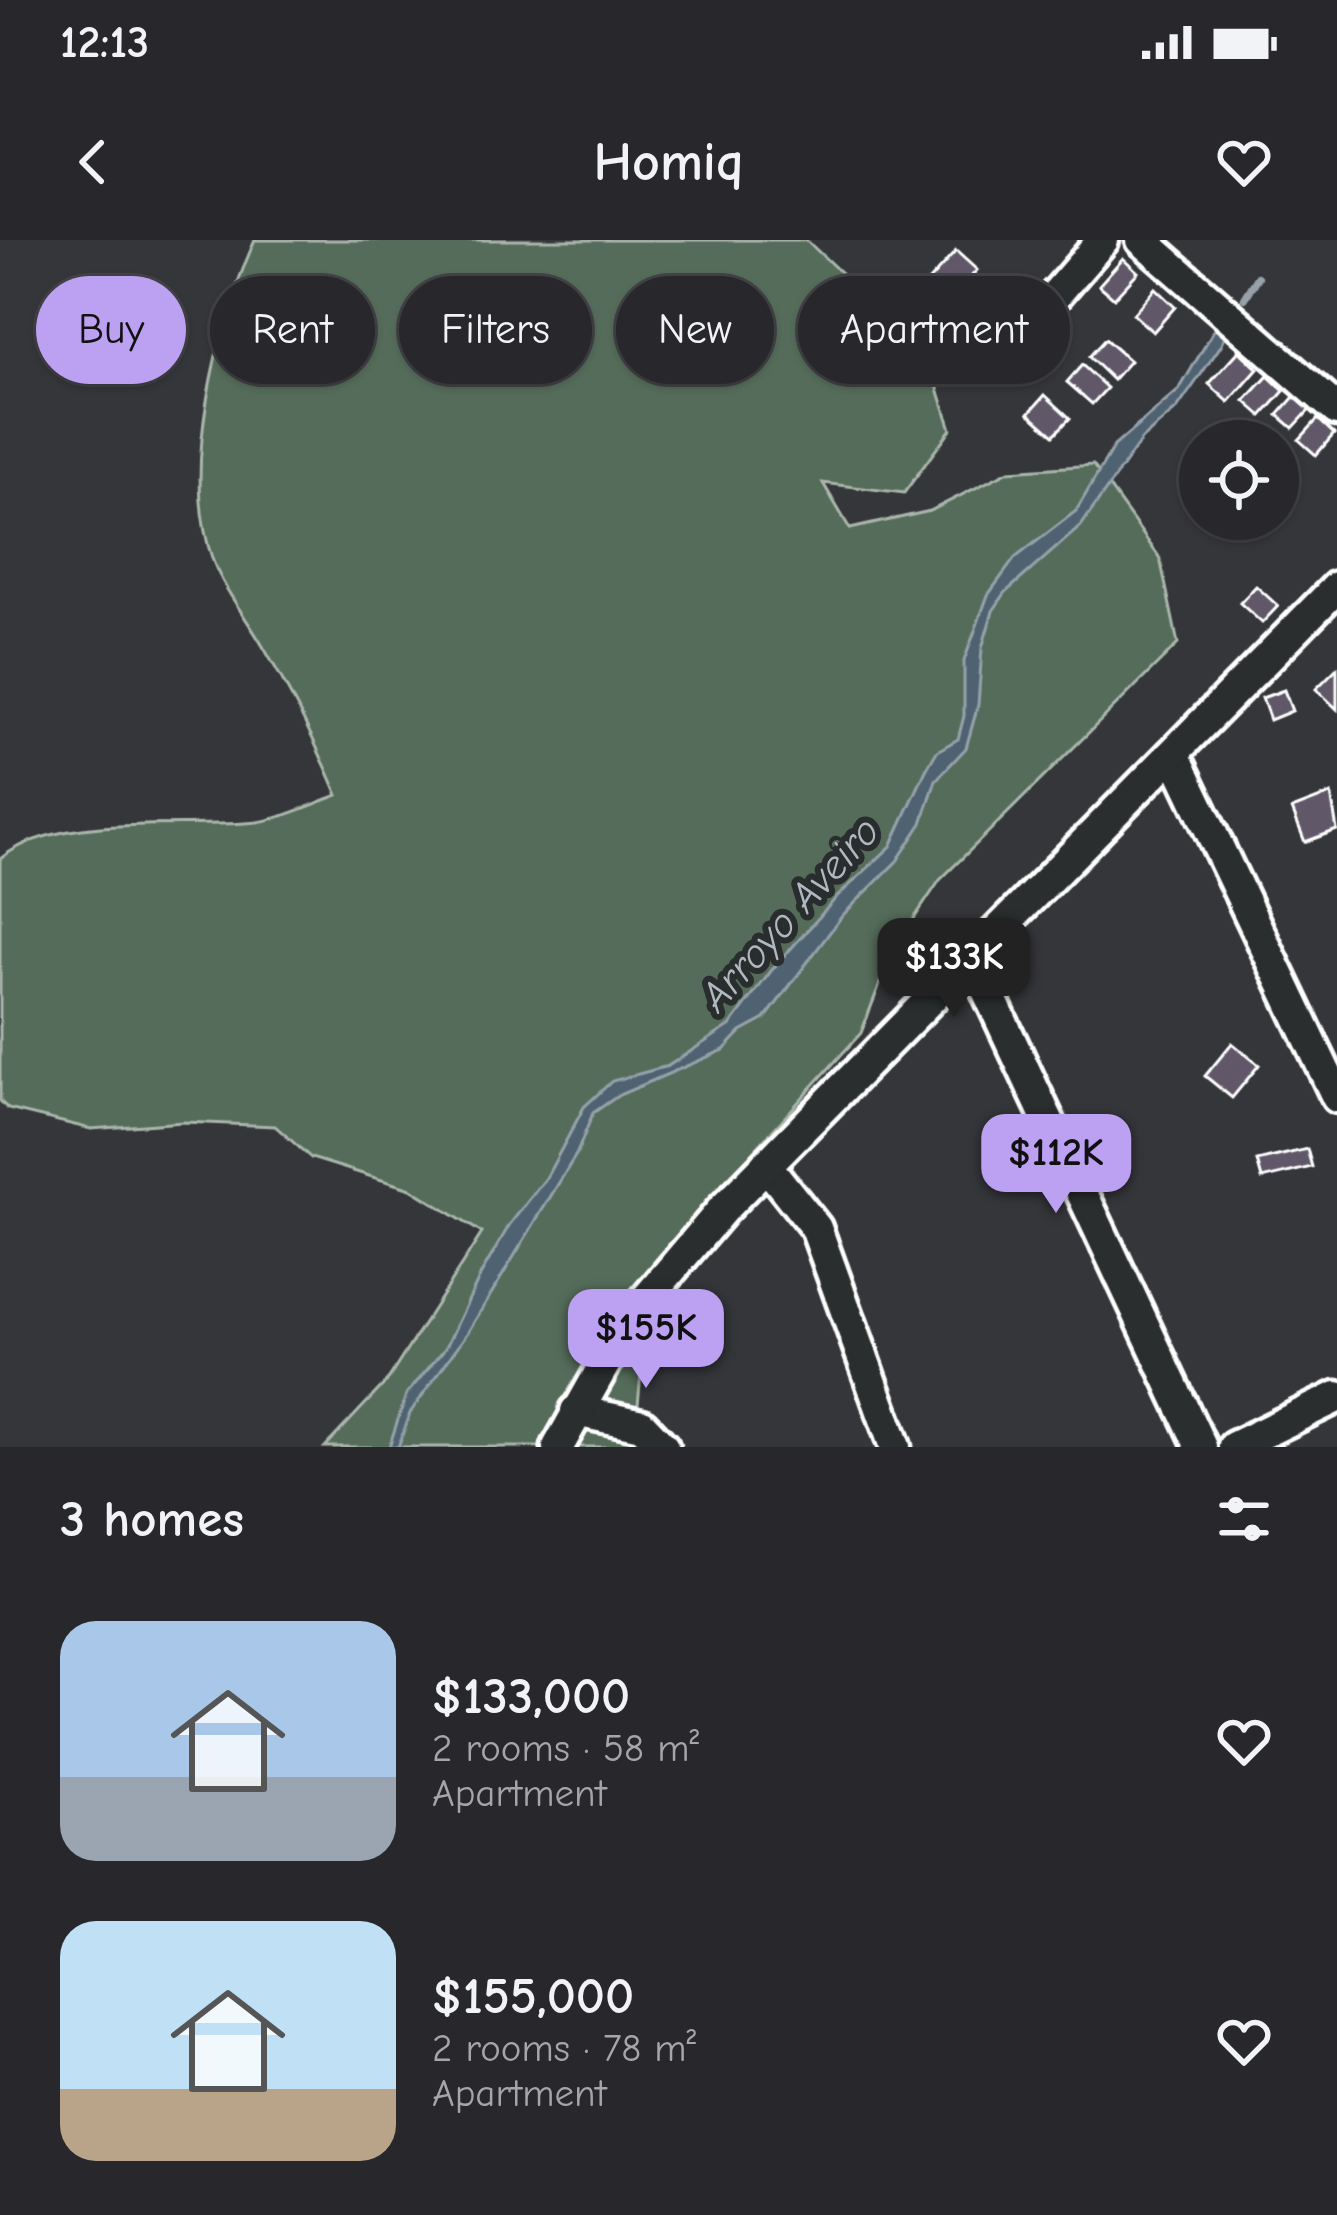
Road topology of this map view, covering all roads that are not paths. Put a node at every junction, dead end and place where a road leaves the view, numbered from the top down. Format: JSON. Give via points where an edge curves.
{"nodes":[{"id":1,"x":1103,"y":240,"type":"edge"},
{"id":2,"x":1142,"y":240,"type":"edge"},
{"id":3,"x":1070,"y":278,"type":"edge"},
{"id":4,"x":1337,"y":410,"type":"edge"},
{"id":5,"x":1337,"y":587,"type":"edge"},
{"id":6,"x":1174,"y":754,"type":"junction"},
{"id":7,"x":971,"y":956,"type":"junction"},
{"id":8,"x":1337,"y":1097,"type":"edge"},
{"id":9,"x":766,"y":1165,"type":"junction"},
{"id":10,"x":1337,"y":1397,"type":"edge"},
{"id":11,"x":576,"y":1411,"type":"junction"},
{"id":12,"x":558,"y":1447,"type":"edge"},
{"id":13,"x":663,"y":1447,"type":"edge"},
{"id":14,"x":895,"y":1447,"type":"edge"},
{"id":15,"x":1201,"y":1447,"type":"edge"},
{"id":16,"x":1234,"y":1447,"type":"edge"}],
"edges":[{"from":1,"to":3,"type":"street"},
{"from":2,"to":4,"type":"street"},
{"from":5,"to":6,"type":"street"},
{"from":6,"to":7,"type":"street"},
{"from":6,"to":8,"type":"street"},
{"from":7,"to":9,"type":"street"},
{"from":7,"to":15,"type":"street"},
{"from":9,"to":11,"type":"street","via":[[631,1317]]},
{"from":9,"to":14,"type":"street","via":[[816,1228]]},
{"from":10,"to":16,"type":"street"},
{"from":11,"to":12,"type":"street"},
{"from":11,"to":13,"type":"street","via":[[642,1425]]}]}
